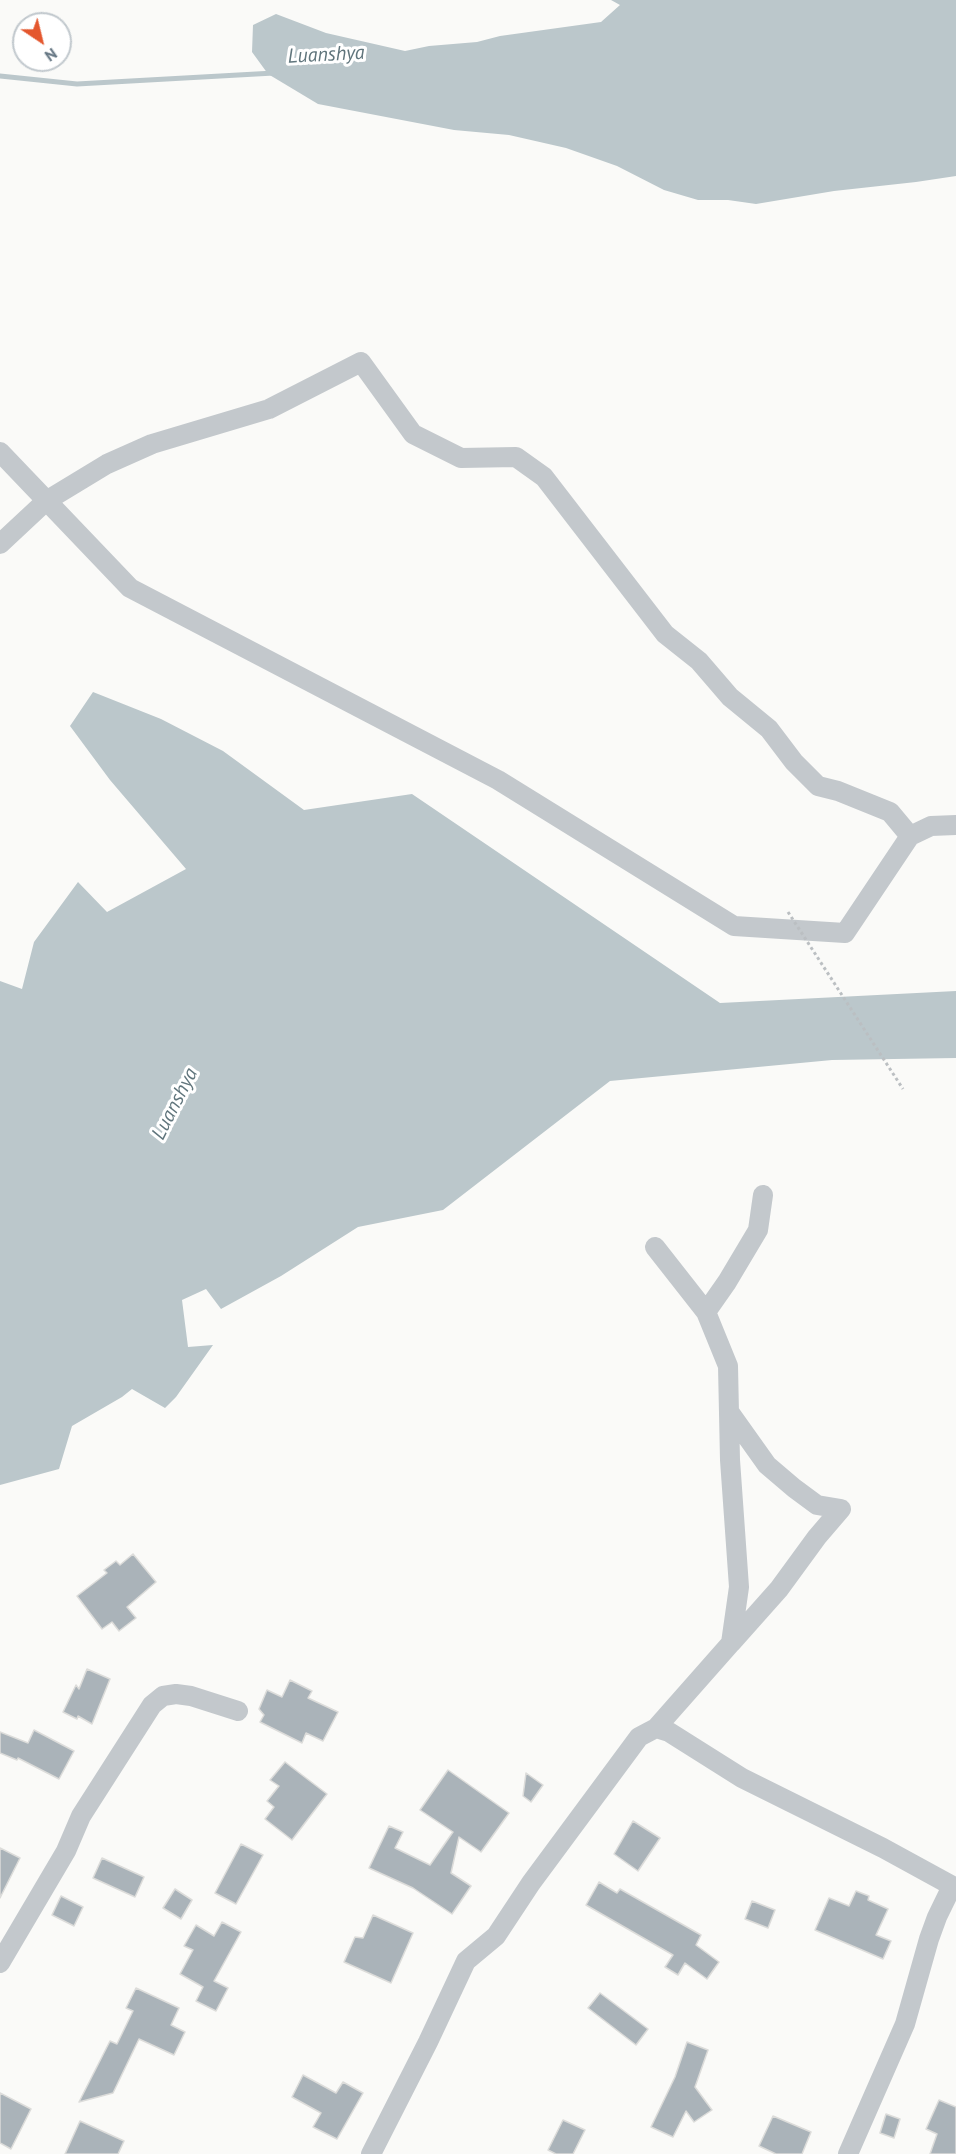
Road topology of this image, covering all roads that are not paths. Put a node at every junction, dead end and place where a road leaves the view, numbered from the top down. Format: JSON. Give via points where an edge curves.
{"nodes":[{"id":1,"x":0,"y":452,"type":"edge"},
{"id":2,"x":46,"y":501,"type":"junction"},
{"id":3,"x":0,"y":543,"type":"edge"},
{"id":4,"x":956,"y":825,"type":"edge"},
{"id":5,"x":910,"y":836,"type":"junction"},
{"id":6,"x":763,"y":1195,"type":"dead end"},
{"id":7,"x":655,"y":1247,"type":"dead end"},
{"id":8,"x":706,"y":1312,"type":"junction"},
{"id":9,"x":730,"y":1413,"type":"junction"},
{"id":10,"x":731,"y":1643,"type":"junction"},
{"id":11,"x":238,"y":1712,"type":"dead end"},
{"id":12,"x":656,"y":1728,"type":"junction"},
{"id":13,"x":954,"y":1887,"type":"edge"},
{"id":14,"x":0,"y":1963,"type":"edge"},
{"id":15,"x":371,"y":2154,"type":"edge"},
{"id":16,"x":848,"y":2154,"type":"edge"}],
"edges":[{"from":1,"to":2,"type":"street"},
{"from":2,"to":3,"type":"street"},
{"from":2,"to":5,"type":"street","via":[[130,588],[498,780],[734,926],[845,933]]},
{"from":2,"to":5,"type":"street","via":[[107,464],[152,444],[269,409],[361,362],[413,434],[462,458],[516,457],[544,477],[665,634],[769,729],[818,786],[890,812]]},
{"from":4,"to":5,"type":"street","via":[[931,826]]},
{"from":6,"to":8,"type":"street","via":[[758,1230]]},
{"from":7,"to":8,"type":"street"},
{"from":8,"to":9,"type":"street","via":[[728,1366]]},
{"from":9,"to":10,"type":"street","via":[[739,1587]]},
{"from":9,"to":10,"type":"street","via":[[767,1465],[817,1506],[841,1509]]},
{"from":10,"to":12,"type":"street"},
{"from":11,"to":14,"type":"street","via":[[176,1694],[163,1696],[152,1705],[81,1816],[61,1860]]},
{"from":12,"to":13,"type":"street","via":[[669,1732],[742,1778]]},
{"from":12,"to":15,"type":"street","via":[[639,1737],[496,1936],[465,1961]]},
{"from":13,"to":16,"type":"street","via":[[929,1939],[905,2024]]}]}
